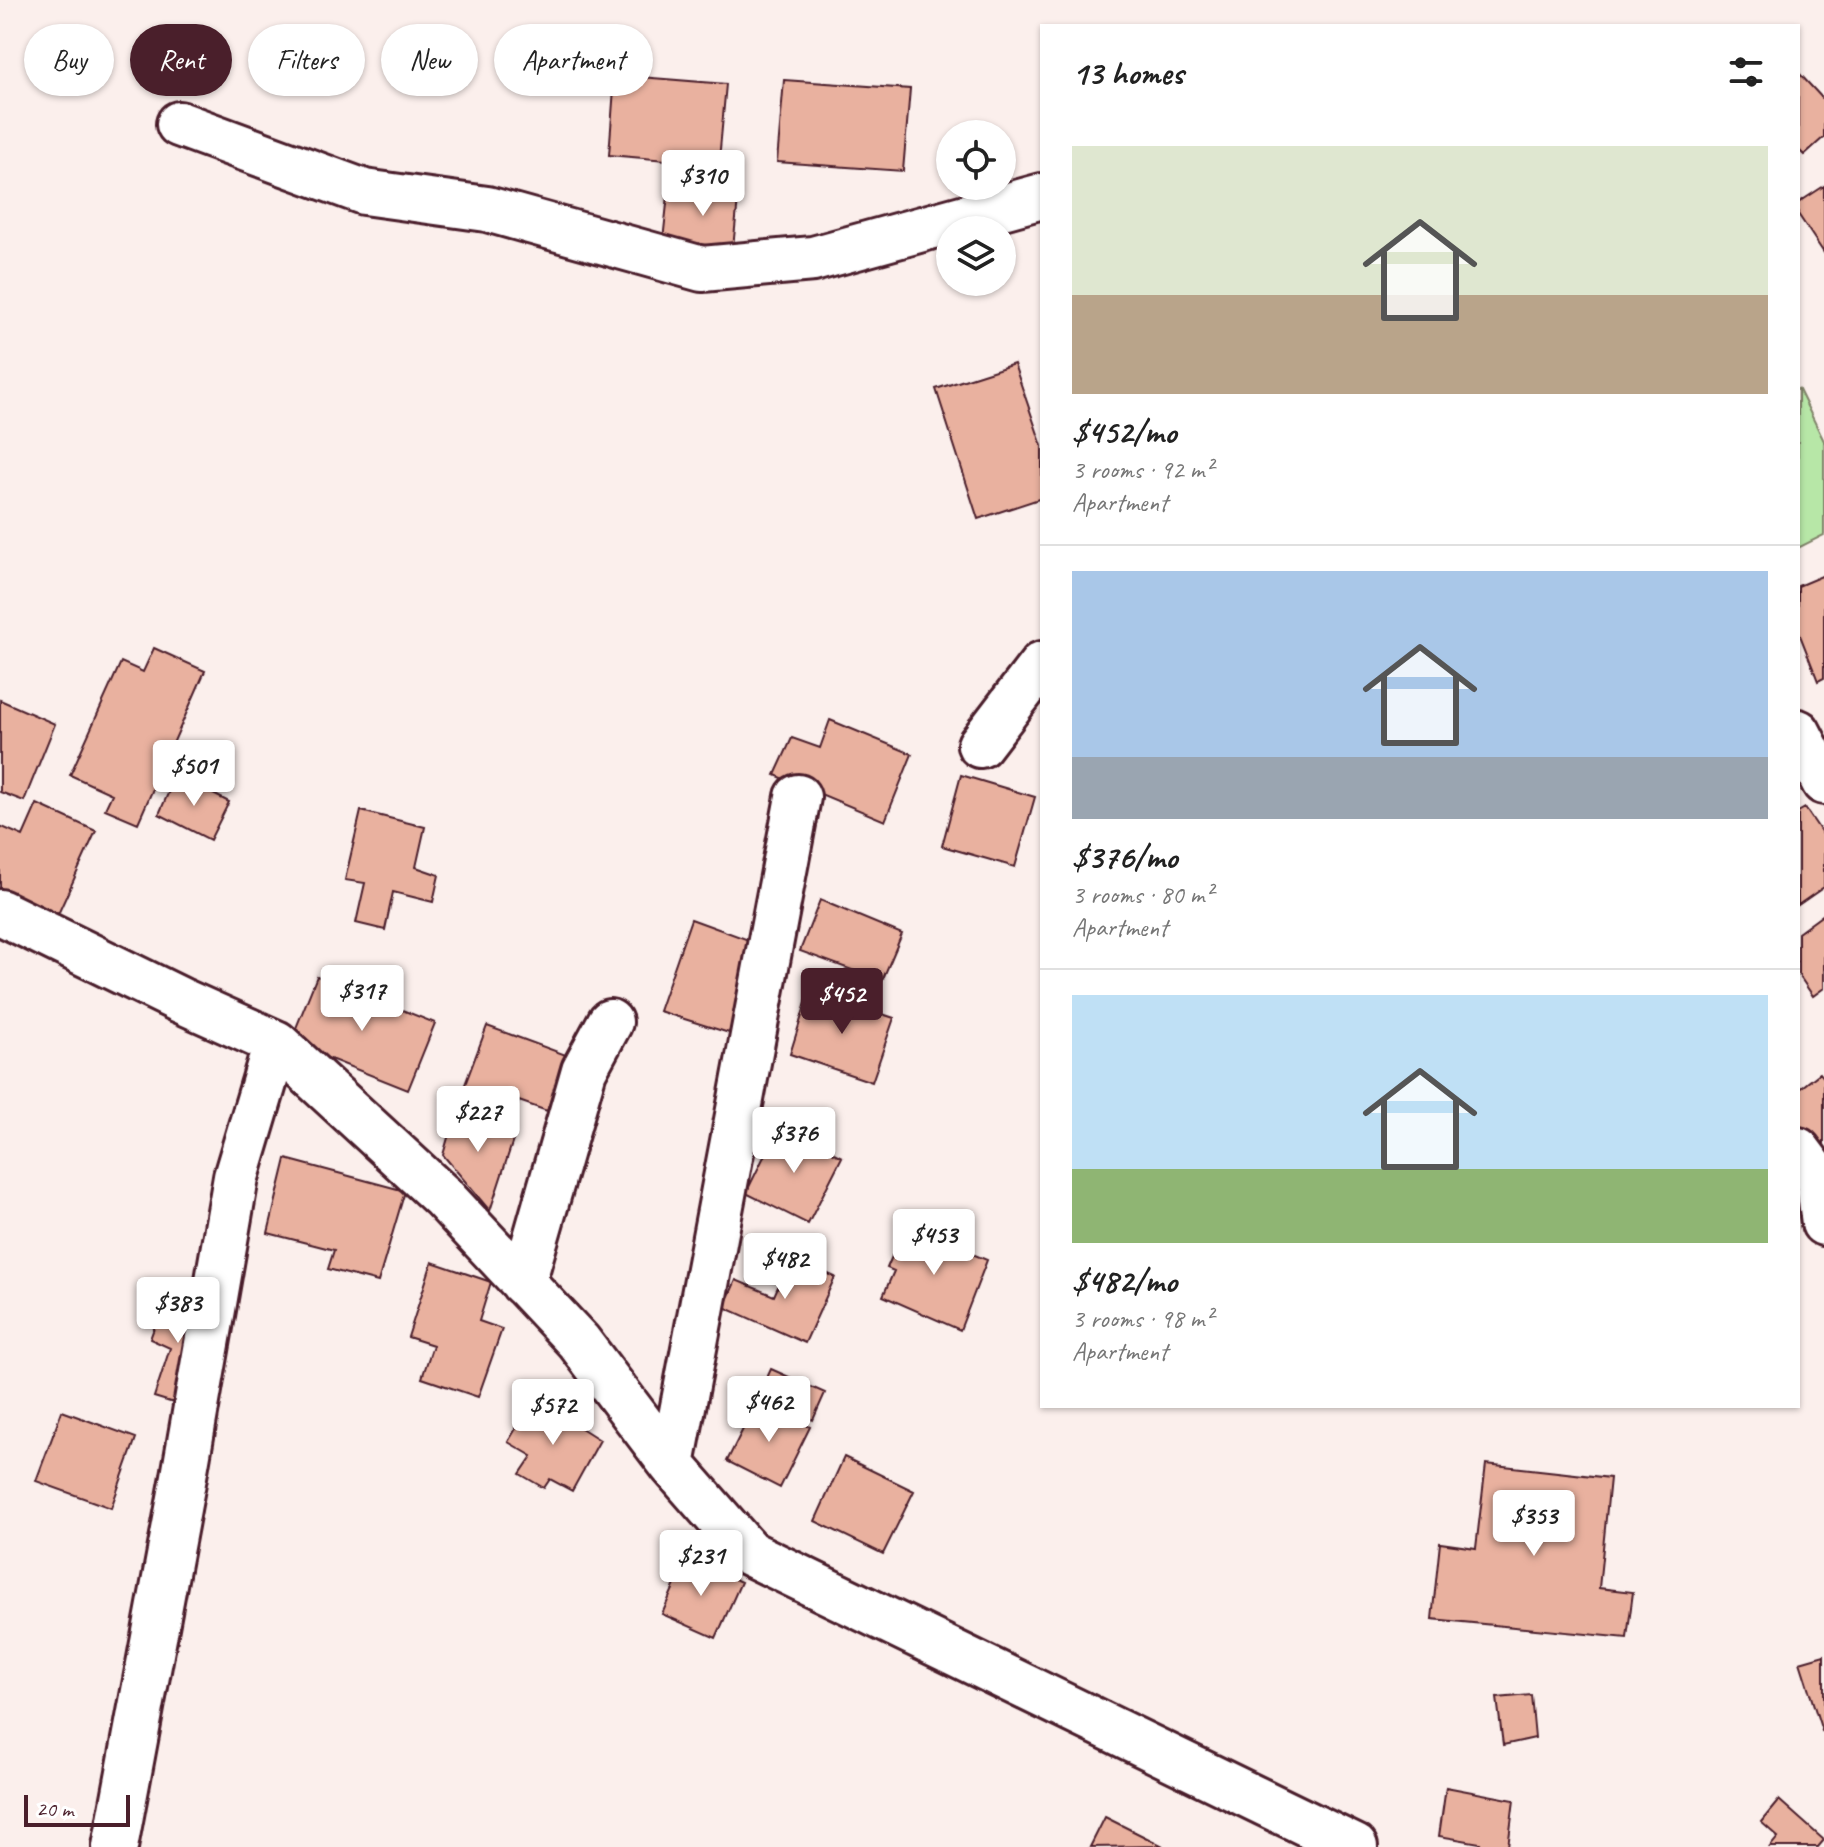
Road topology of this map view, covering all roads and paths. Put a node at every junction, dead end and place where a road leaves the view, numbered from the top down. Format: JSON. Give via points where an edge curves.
{"nodes":[{"id":1,"x":179,"y":124,"type":"dead end"},
{"id":2,"x":1040,"y":197,"type":"edge"},
{"id":3,"x":1040,"y":667,"type":"edge"},
{"id":4,"x":1800,"y":736,"type":"edge"},
{"id":5,"x":980,"y":745,"type":"dead end"},
{"id":6,"x":1824,"y":782,"type":"edge"},
{"id":7,"x":798,"y":797,"type":"dead end"},
{"id":8,"x":0,"y":912,"type":"edge"},
{"id":9,"x":610,"y":1022,"type":"dead end"},
{"id":10,"x":276,"y":1043,"type":"junction"},
{"id":11,"x":1809,"y":1170,"type":"edge"},
{"id":12,"x":1824,"y":1223,"type":"edge"},
{"id":13,"x":523,"y":1283,"type":"junction"},
{"id":14,"x":672,"y":1465,"type":"junction"},
{"id":15,"x":115,"y":1847,"type":"edge"},
{"id":16,"x":1355,"y":1847,"type":"edge"}],
"edges":[{"from":1,"to":2,"type":"street","via":[[364,192],[487,209],[702,269],[813,259]]},
{"from":3,"to":5,"type":"street"},
{"from":4,"to":6,"type":"street"},
{"from":7,"to":14,"type":"street"},
{"from":8,"to":10,"type":"street"},
{"from":9,"to":13,"type":"street","via":[[584,1070]]},
{"from":10,"to":13,"type":"street","via":[[442,1196]]},
{"from":10,"to":15,"type":"street","via":[[236,1177]]},
{"from":11,"to":12,"type":"street"},
{"from":13,"to":14,"type":"street","via":[[579,1342]]},
{"from":14,"to":16,"type":"street","via":[[749,1553]]}]}
